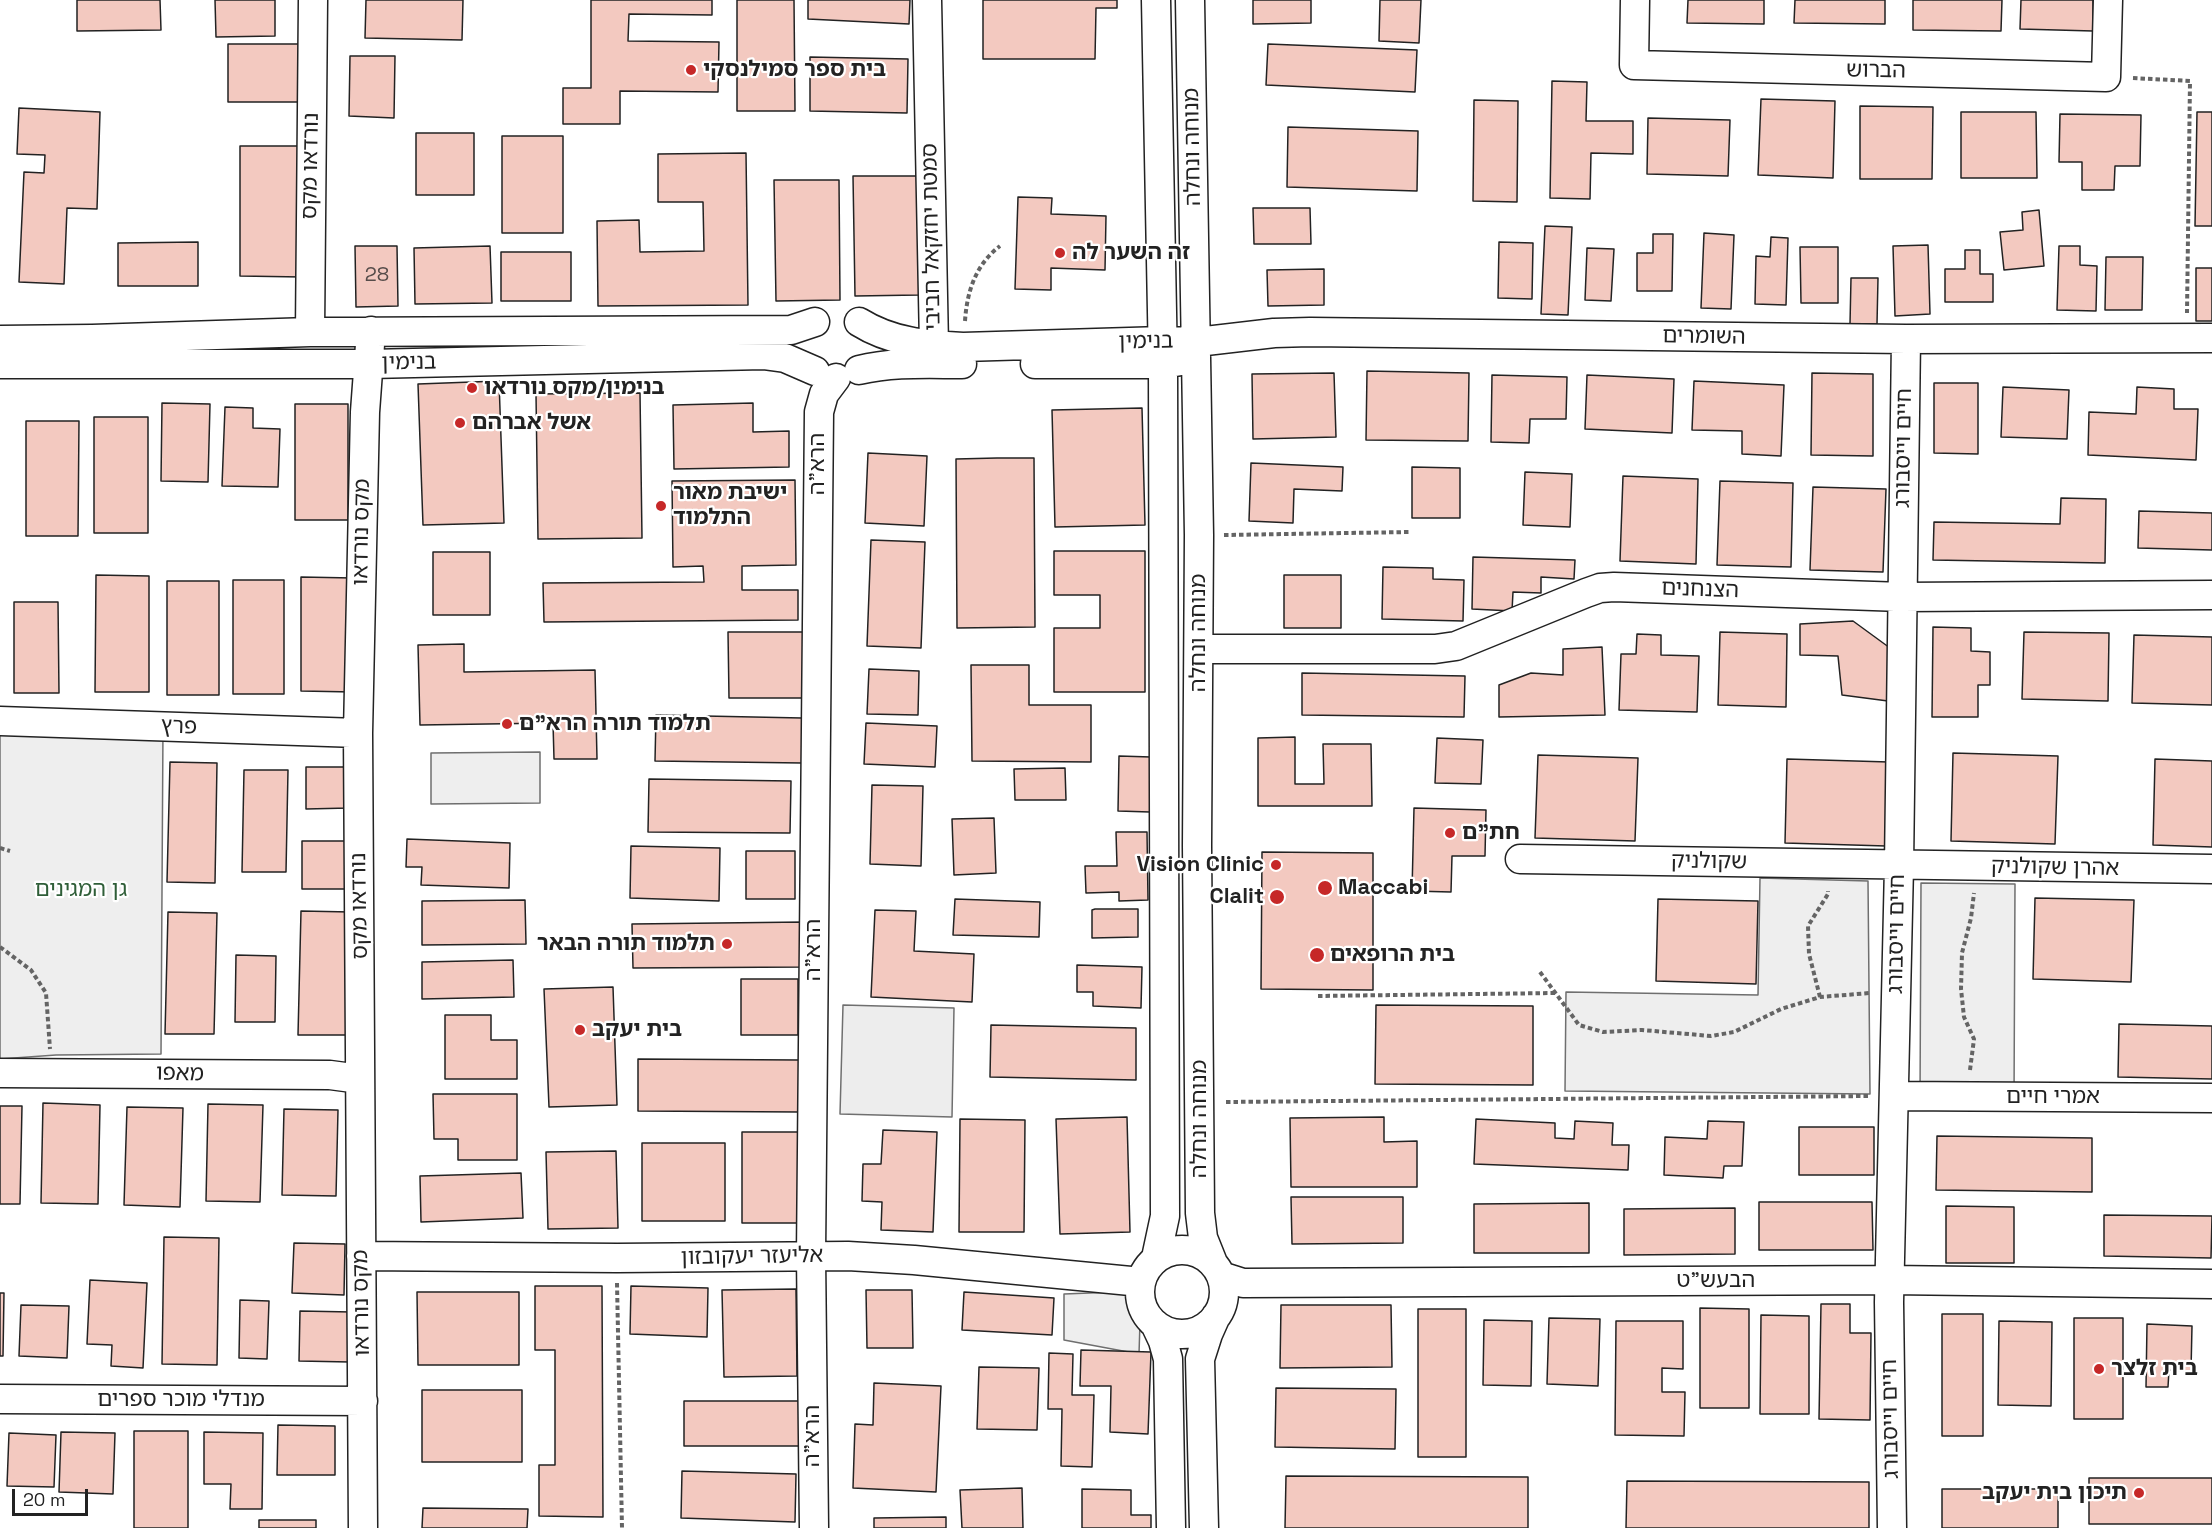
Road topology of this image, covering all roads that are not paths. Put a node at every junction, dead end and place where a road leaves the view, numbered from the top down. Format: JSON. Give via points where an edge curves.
{"nodes":[{"id":1,"x":313,"y":0,"type":"edge"},
{"id":2,"x":927,"y":0,"type":"edge"},
{"id":3,"x":1156,"y":0,"type":"edge"},
{"id":4,"x":1190,"y":0,"type":"edge"},
{"id":5,"x":1635,"y":0,"type":"edge"},
{"id":6,"x":2108,"y":0,"type":"edge"},
{"id":7,"x":815,"y":322,"type":"junction"},
{"id":8,"x":859,"y":322,"type":"junction"},
{"id":9,"x":371,"y":331,"type":"junction"},
{"id":10,"x":310,"y":332,"type":"junction"},
{"id":11,"x":2200,"y":338,"type":"edge"},
{"id":12,"x":1906,"y":339,"type":"junction"},
{"id":13,"x":0,"y":340,"type":"edge"},
{"id":14,"x":1197,"y":342,"type":"junction"},
{"id":15,"x":934,"y":345,"type":"junction"},
{"id":16,"x":1163,"y":352,"type":"junction"},
{"id":17,"x":0,"y":364,"type":"edge"},
{"id":18,"x":370,"y":364,"type":"junction"},
{"id":19,"x":274,"y":365,"type":"junction"},
{"id":20,"x":837,"y":373,"type":"junction"},
{"id":21,"x":2212,"y":595,"type":"edge"},
{"id":22,"x":1902,"y":597,"type":"junction"},
{"id":23,"x":1199,"y":649,"type":"junction"},
{"id":24,"x":0,"y":721,"type":"edge"},
{"id":25,"x":358,"y":733,"type":"junction"},
{"id":26,"x":1520,"y":859,"type":"dead end"},
{"id":27,"x":1899,"y":866,"type":"junction"},
{"id":28,"x":2212,"y":869,"type":"edge"},
{"id":29,"x":0,"y":1073,"type":"edge"},
{"id":30,"x":360,"y":1079,"type":"junction"},
{"id":31,"x":1894,"y":1096,"type":"junction"},
{"id":32,"x":2212,"y":1098,"type":"edge"},
{"id":33,"x":811,"y":1255,"type":"junction"},
{"id":34,"x":361,"y":1257,"type":"junction"},
{"id":35,"x":1156,"y":1258,"type":"junction"},
{"id":36,"x":1217,"y":1269,"type":"junction"},
{"id":37,"x":1890,"y":1280,"type":"junction"},
{"id":38,"x":1141,"y":1282,"type":"junction"},
{"id":39,"x":2212,"y":1284,"type":"edge"},
{"id":40,"x":1216,"y":1316,"type":"junction"},
{"id":41,"x":1155,"y":1324,"type":"junction"},
{"id":42,"x":0,"y":1399,"type":"edge"},
{"id":43,"x":363,"y":1401,"type":"junction"},
{"id":44,"x":363,"y":1528,"type":"edge"},
{"id":45,"x":814,"y":1528,"type":"edge"},
{"id":46,"x":1171,"y":1528,"type":"edge"},
{"id":47,"x":1204,"y":1528,"type":"edge"},
{"id":48,"x":1892,"y":1528,"type":"edge"}],
"edges":[{"from":1,"to":10,"type":"street","name":"נורדאו מקס"},
{"from":2,"to":15,"type":"street","name":"סמטת יחזקאל חביבי"},
{"from":3,"to":16,"type":"street","name":"מנוחה ונחלה"},
{"from":4,"to":14,"type":"street","name":"מנוחה ונחלה"},
{"from":5,"to":6,"type":"street","name":"הברוש","via":[[1634,65],[2106,76]]},
{"from":7,"to":8,"type":"street","via":[[832,313]]},
{"from":7,"to":9,"type":"street","name":"בנימין","via":[[791,330]]},
{"from":7,"to":20,"type":"street","via":[[804,341],[808,362]]},
{"from":8,"to":15,"type":"street","name":"בנימין","via":[[888,337]]},
{"from":8,"to":20,"type":"street","via":[[869,341],[865,362]]},
{"from":9,"to":10,"type":"street","name":"בנימין"},
{"from":9,"to":18,"type":"street","name":"מקס נורדאו"},
{"from":10,"to":13,"type":"street","name":"בנימין"},
{"from":10,"to":19,"type":"street"},
{"from":11,"to":12,"type":"street","name":"השומרים"},
{"from":12,"to":14,"type":"street","name":"השומרים","via":[[1310,332]]},
{"from":12,"to":22,"type":"street","name":"חיים וייסבורג"},
{"from":14,"to":16,"type":"street","name":"בנימין"},
{"from":14,"to":23,"type":"street","name":"מנוחה ונחלה"},
{"from":15,"to":16,"type":"street","name":"בנימין"},
{"from":16,"to":20,"type":"street","name":"בנימין","via":[[878,365]]},
{"from":16,"to":35,"type":"street","name":"מנוחה ונחלה","via":[[1165,1216]]},
{"from":17,"to":19,"type":"street","name":"בנימין"},
{"from":18,"to":19,"type":"street","name":"בנימין"},
{"from":18,"to":20,"type":"street","name":"בנימין","via":[[753,355],[785,358]]},
{"from":18,"to":25,"type":"street","name":"מקס נורדאו","via":[[364,412]]},
{"from":20,"to":33,"type":"street","name":"הרא\"ה","via":[[824,394],[819,412]]},
{"from":21,"to":22,"type":"street","name":"הצנחנים"},
{"from":22,"to":23,"type":"street","name":"הצנחנים","via":[[1600,588],[1456,646]]},
{"from":22,"to":27,"type":"street","name":"חיים וייסבורג"},
{"from":23,"to":36,"type":"street","name":"מנוחה ונחלה","via":[[1200,1212],[1203,1238]]},
{"from":24,"to":25,"type":"street","name":"פרץ"},
{"from":25,"to":30,"type":"street","name":"נורדאו מקס"},
{"from":26,"to":27,"type":"street","name":"שקולניק"},
{"from":27,"to":28,"type":"street","name":"אהרן שקולניק"},
{"from":27,"to":31,"type":"street","name":"חיים וייסבורג"},
{"from":29,"to":30,"type":"street","name":"מאפו","via":[[330,1075]]},
{"from":30,"to":34,"type":"street","name":"מקס נורדאו"},
{"from":31,"to":32,"type":"street","name":"אמרי חיים"},
{"from":31,"to":37,"type":"street","name":"חיים וייסבורג"},
{"from":33,"to":34,"type":"street","name":"אליעזר יעקובזון"},
{"from":33,"to":38,"type":"street","name":"אליעזר יעקובזון","via":[[914,1260]]},
{"from":33,"to":45,"type":"street","name":"הרא\"ה"},
{"from":34,"to":43,"type":"street","name":"מקס נורדאו"},
{"from":35,"to":36,"type":"street","via":[[1185,1250],[1203,1255]]},
{"from":35,"to":38,"type":"street"},
{"from":36,"to":37,"type":"street","name":"הבעש\"ט","via":[[1243,1283]]},
{"from":36,"to":40,"type":"street","via":[[1224,1290],[1223,1304]]},
{"from":37,"to":39,"type":"street","name":"הבעש\"ט"},
{"from":37,"to":48,"type":"street","name":"חיים וייסבורג"},
{"from":38,"to":41,"type":"street","via":[[1142,1305]]},
{"from":40,"to":41,"type":"street","via":[[1194,1332],[1180,1334]]},
{"from":40,"to":47,"type":"street","via":[[1200,1359]]},
{"from":41,"to":46,"type":"street","via":[[1168,1359]]},
{"from":42,"to":43,"type":"street","name":"מנדלי מוכר ספרים"},
{"from":43,"to":44,"type":"street","name":"מקס נורדאו"}]}
